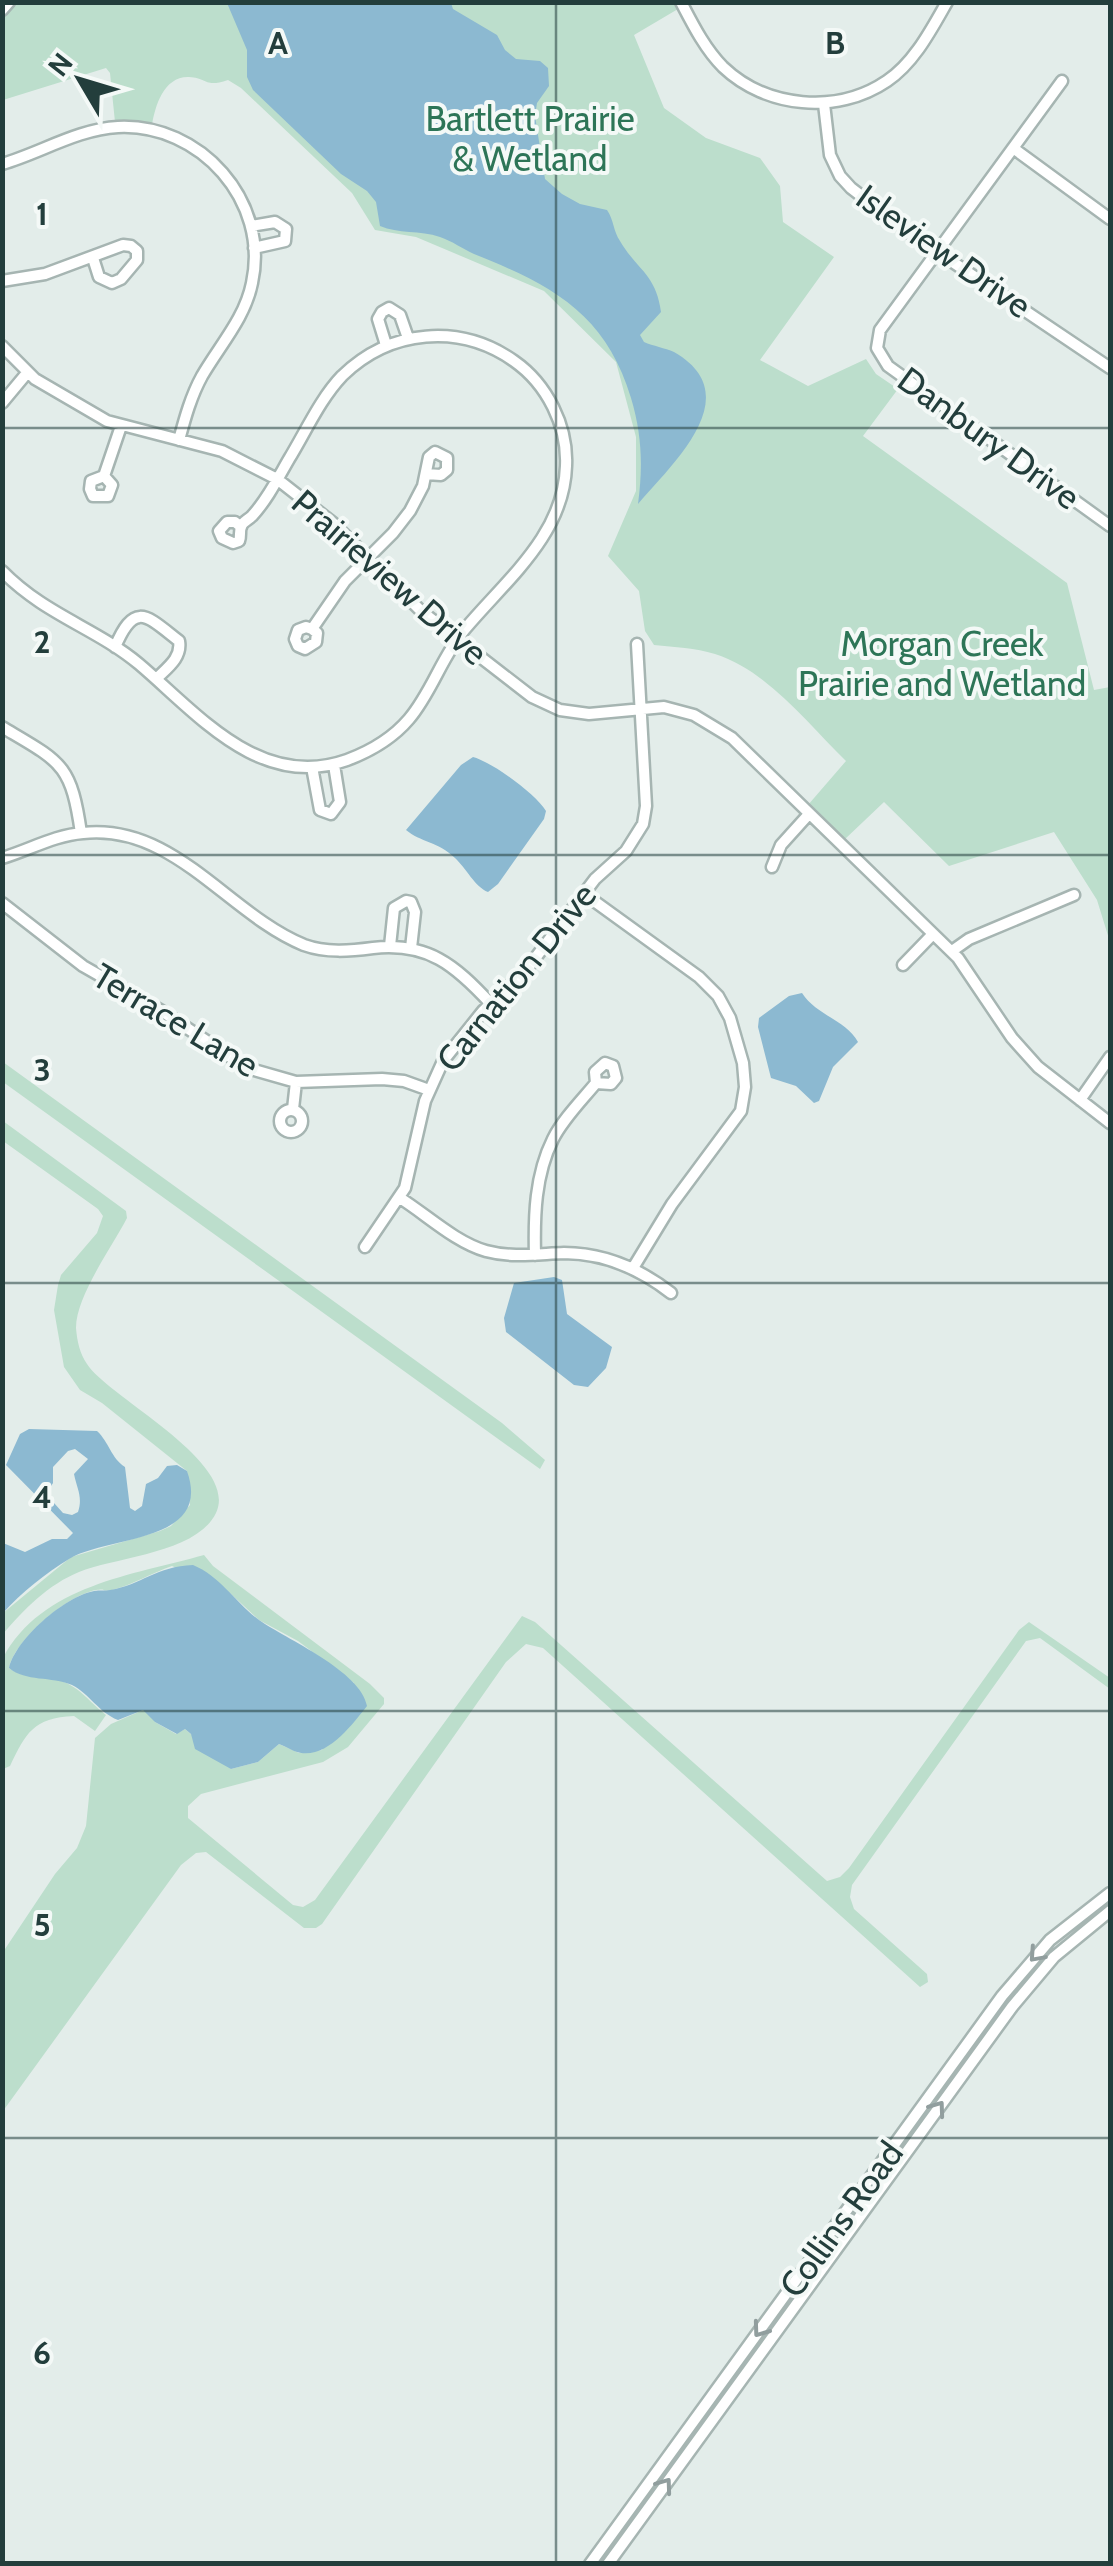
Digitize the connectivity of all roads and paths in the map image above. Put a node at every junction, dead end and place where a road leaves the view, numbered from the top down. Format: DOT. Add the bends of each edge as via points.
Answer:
graph roads {
  1 [pos="9,2"];
  2 [pos="681,2"];
  3 [pos="947,2"];
  4 [pos="2,10"];
  5 [pos="1062,80"];
  6 [pos="824,104"];
  7 [pos="1013,148"];
  8 [pos="2,164"];
  9 [pos="1110,219"];
  10 [pos="251,226"];
  11 [pos="254,248"];
  12 [pos="936,252"];
  13 [pos="93,258"];
  14 [pos="2,281"];
  15 [pos="408,338"];
  16 [pos="386,345"];
  17 [pos="2,346"];
  18 [pos="1110,368"];
  19 [pos="27,372"];
  20 [pos="2,403"];
  21 [pos="121,426"];
  22 [pos="179,440"];
  23 [pos="426,474"];
  24 [pos="104,476"];
  25 [pos="277,479"];
  26 [pos="1110,526"];
  27 [pos="241,527"];
  28 [pos="366,559"];
  29 [pos="2,570"];
  30 [pos="312,629"];
  31 [pos="456,639"];
  32 [pos="637,644"];
  33 [pos="115,647"];
  34 [pos="156,679"];
  35 [pos="640,708"];
  36 [pos="2,728"];
  37 [pos="334,764"];
  38 [pos="312,768"];
  39 [pos="809,814"];
  40 [pos="81,832"];
  41 [pos="2,858"];
  42 [pos="772,867"];
  43 [pos="583,893"];
  44 [pos="1074,896"];
  45 [pos="2,903"];
  46 [pos="934,934"];
  47 [pos="390,946"];
  48 [pos="411,948"];
  49 [pos="952,952"];
  50 [pos="904,965"];
  51 [pos="491,1004"];
  52 [pos="1110,1058"];
  53 [pos="296,1082"];
  54 [pos="596,1082"];
  55 [pos="429,1090"];
  56 [pos="1080,1100"];
  57 [pos="293,1109"];
  58 [pos="1110,1123"];
  59 [pos="400,1198"];
  60 [pos="365,1247"];
  61 [pos="535,1255"];
  62 [pos="633,1268"];
  63 [pos="671,1293"];
  64 [pos="1110,1893"];
  65 [pos="1110,1910"];
  66 [pos="590,2564"];
  67 [pos="608,2564"];
  1 -- 4 [label="street"];
  2 -- 6 [label="street" via="703,42 742,82 769,95"];
  3 -- 6 [label="street" via="913,57 888,81"];
  5 -- 7 [label="street, Danbury Drive"];
  6 -- 12 [label="street, Isleview Drive" via="830,156 840,176"];
  7 -- 9 [label="street"];
  7 -- 12 [label="street, Danbury Drive"];
  8 -- 10 [label="street" via="88,133 156,131 216,165"];
  10 -- 11 [label="street"];
  10 -- 11 [label="street" via="276,222 287,235 278,244"];
  11 -- 22 [label="street" via="244,310 200,378"];
  12 -- 18 [label="street, Isleview Drive"];
  12 -- 26 [label="street, Danbury Drive" via="880,330 878,354"];
  13 -- 13 [label="street" via="100,276 112,283 137,260 132,246"];
  13 -- 14 [label="street"];
  15 -- 16 [label="street"];
  15 -- 16 [label="street" via="400,314 389,308 378,320"];
  15 -- 31 [label="street" via="460,337 492,347 537,382 563,434 562,497 551,527"];
  16 -- 25 [label="street" via="341,377"];
  17 -- 19 [label="street, Prairieview Drive"];
  19 -- 20 [label="street"];
  19 -- 21 [label="street, Prairieview Drive" via="62,398"];
  21 -- 22 [label="street, Prairieview Drive"];
  21 -- 24 [label="street"];
  22 -- 25 [label="street, Prairieview Drive"];
  23 -- 28 [label="street" via="410,511"];
  25 -- 27 [label="street"];
  25 -- 28 [label="street, Prairieview Drive"];
  28 -- 30 [label="street"];
  28 -- 31 [label="street, Prairieview Drive"];
  29 -- 33 [label="street" via="40,603"];
  31 -- 35 [label="street, Prairieview Drive" via="532,697 560,710"];
  31 -- 37 [label="street" via="396,732"];
  32 -- 35 [label="street, Carnation Drive"];
  33 -- 34 [label="street"];
  33 -- 34 [label="street" via="127,621 146,615 179,641 176,658"];
  34 -- 38 [label="street" via="241,749"];
  35 -- 39 [label="street, Prairieview Drive" via="669,708 711,723"];
  35 -- 43 [label="street, Carnation Drive" via="643,824"];
  36 -- 40 [label="street" via="62,768 75,790"];
  37 -- 38 [label="street"];
  37 -- 38 [label="street" via="340,802 332,814 320,810"];
  39 -- 42 [label="street" via="780,845"];
  39 -- 46 [label="street, Prairieview Drive"];
  40 -- 41 [label="street"];
  40 -- 47 [label="street" via="120,835 173,855 308,946"];
  43 -- 51 [label="street, Carnation Drive" via="527,969"];
  43 -- 62 [label="street" via="718,996 742,1063 742,1111"];
  44 -- 49 [label="street"];
  45 -- 53 [label="street, Terrace Lane" via="83,966 237,1063"];
  46 -- 49 [label="street, Prairieview Drive"];
  46 -- 50 [label="street"];
  47 -- 48 [label="street"];
  47 -- 48 [label="street" via="394,908 406,901 415,912"];
  48 -- 51 [label="street" via="460,971"];
  49 -- 56 [label="street, Prairieview Drive" via="1025,1054"];
  51 -- 55 [label="street, Carnation Drive" via="447,1054"];
  52 -- 56 [label="street"];
  53 -- 55 [label="street, Terrace Lane" via="382,1078"];
  53 -- 57 [label="street"];
  54 -- 61 [label="street" via="554,1136 544,1162"];
  55 -- 59 [label="street, Carnation Drive"];
  56 -- 58 [label="street, Prairieview Drive"];
  59 -- 60 [label="street, Carnation Drive"];
  59 -- 61 [label="street" via="476,1248"];
  61 -- 62 [label="street" via="568,1253"];
  62 -- 63 [label="street"];
  64 -- 66 [label="street, Collins Road, one-way" via="1050,1940 1002,1996"];
  67 -- 65 [label="street, Collins Road, one-way" via="1012,2007 1054,1958"];
}
